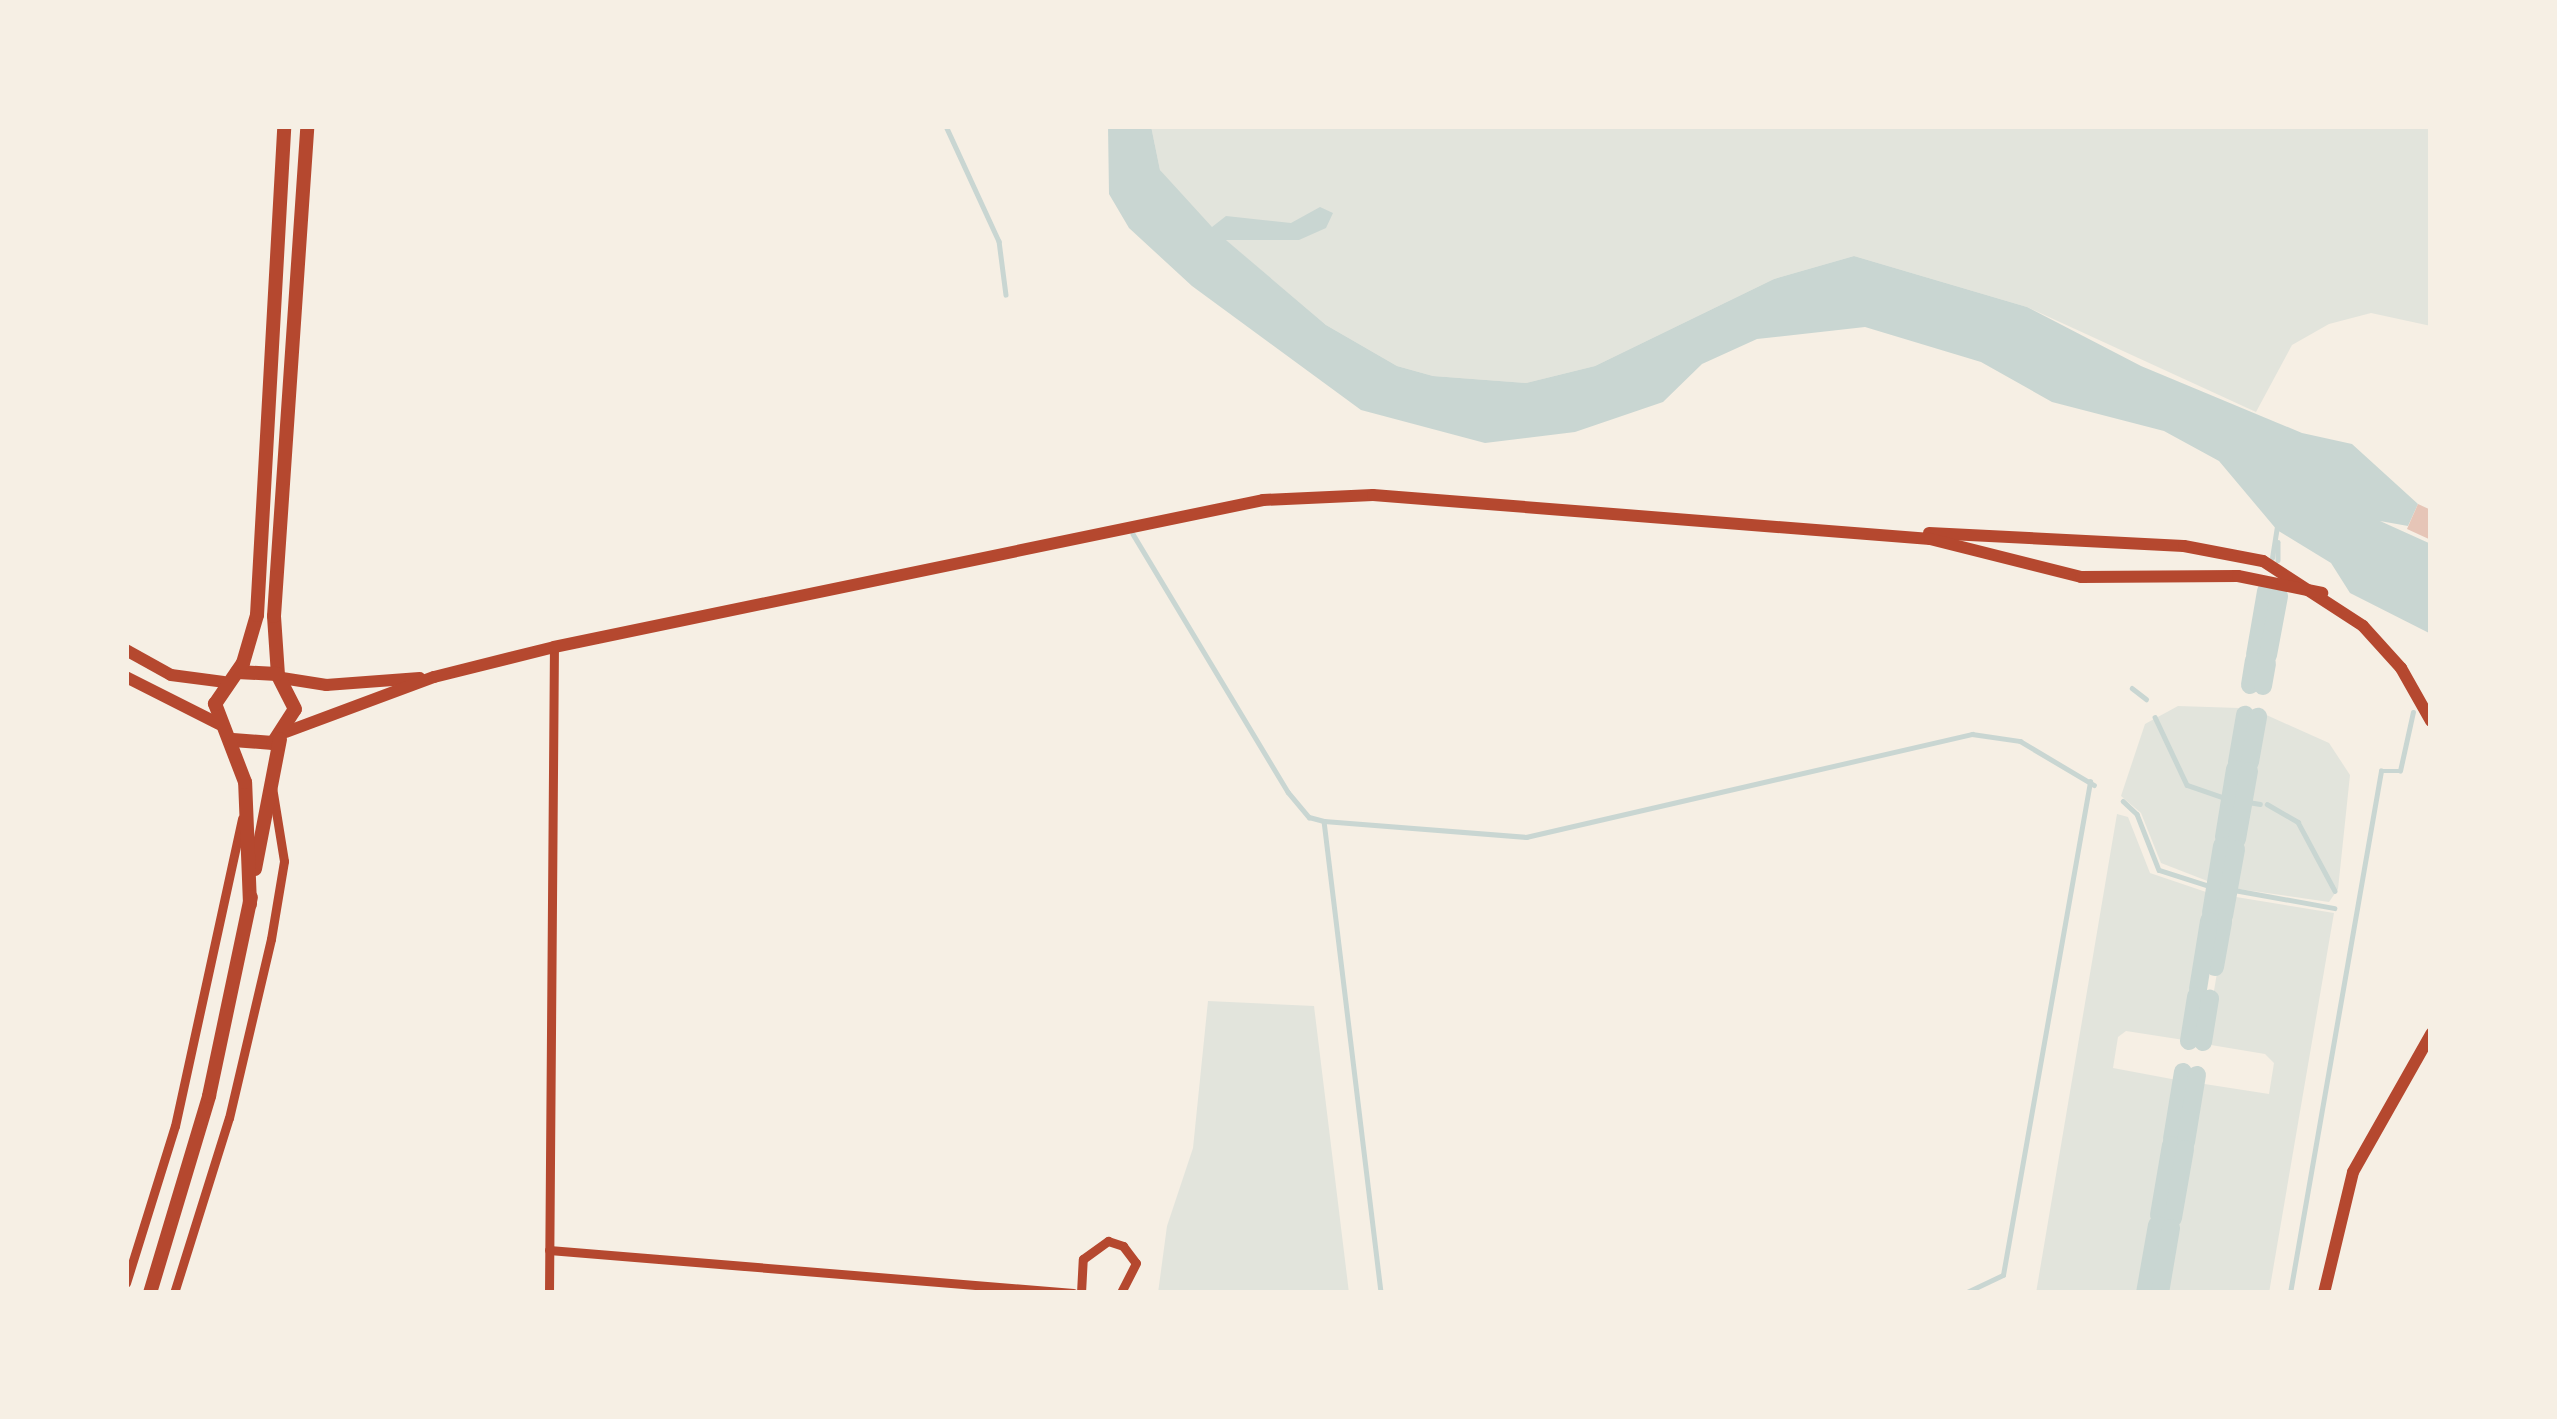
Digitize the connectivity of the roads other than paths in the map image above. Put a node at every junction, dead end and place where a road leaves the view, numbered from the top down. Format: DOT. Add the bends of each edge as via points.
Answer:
graph roads {
  1 [pos="284,126"];
  2 [pos="307,126"];
  3 [pos="1886,536"];
  4 [pos="2323,593"];
  5 [pos="554,647"];
  6 [pos="126,650"];
  7 [pos="280,676"];
  8 [pos="126,677"];
  9 [pos="230,677"];
  10 [pos="434,677"];
  11 [pos="2431,722"];
  12 [pos="219,724"];
  13 [pos="283,735"];
  14 [pos="233,740"];
  15 [pos="269,781"];
  16 [pos="247,801"];
  17 [pos="250,904"];
  18 [pos="2431,1034"];
  19 [pos="549,1250"];
  20 [pos="126,1283"];
  21 [pos="151,1293"];
  22 [pos="174,1293"];
  23 [pos="549,1293"];
  24 [pos="1077,1293"];
  25 [pos="1121,1293"];
  26 [pos="2324,1293"];
  1 -- 9 [label="main road" via="257,615"];
  2 -- 7 [label="main road" via="274,616"];
  3 -- 4 [label="street" via="1963,544 2081,578 2253,577"];
  3 -- 4 [label="street" via="1966,532 2201,548 2263,562"];
  3 -- 5 [label="street" via="1373,495 1263,500"];
  4 -- 11 [label="street" via="2391,655"];
  5 -- 10 [label="street"];
  5 -- 19 [label="street"];
  6 -- 9 [label="street" via="172,675"];
  7 -- 9 [label="main road" via="259,667"];
  7 -- 10 [label="street" via="326,685"];
  7 -- 13 [label="main road" via="295,702"];
  8 -- 12 [label="street"];
  9 -- 12 [label="main road" via="215,704"];
  10 -- 13 [label="street"];
  12 -- 14 [label="main road"];
  13 -- 14 [label="main road" via="256,747"];
  13 -- 15 [label="main road"];
  14 -- 16 [label="main road"];
  15 -- 17 [label="main road"];
  15 -- 22 [label="street" via="284,860 271,939 230,1118"];
  16 -- 17 [label="main road"];
  16 -- 20 [label="street" via="175,1126"];
  17 -- 21 [label="main road" via="204,1114"];
  18 -- 26 [label="street" via="2353,1172"];
  19 -- 23 [label="street"];
  19 -- 24 [label="street"];
  24 -- 25 [label="street" via="1083,1259 1108,1241 1136,1263"];
}
